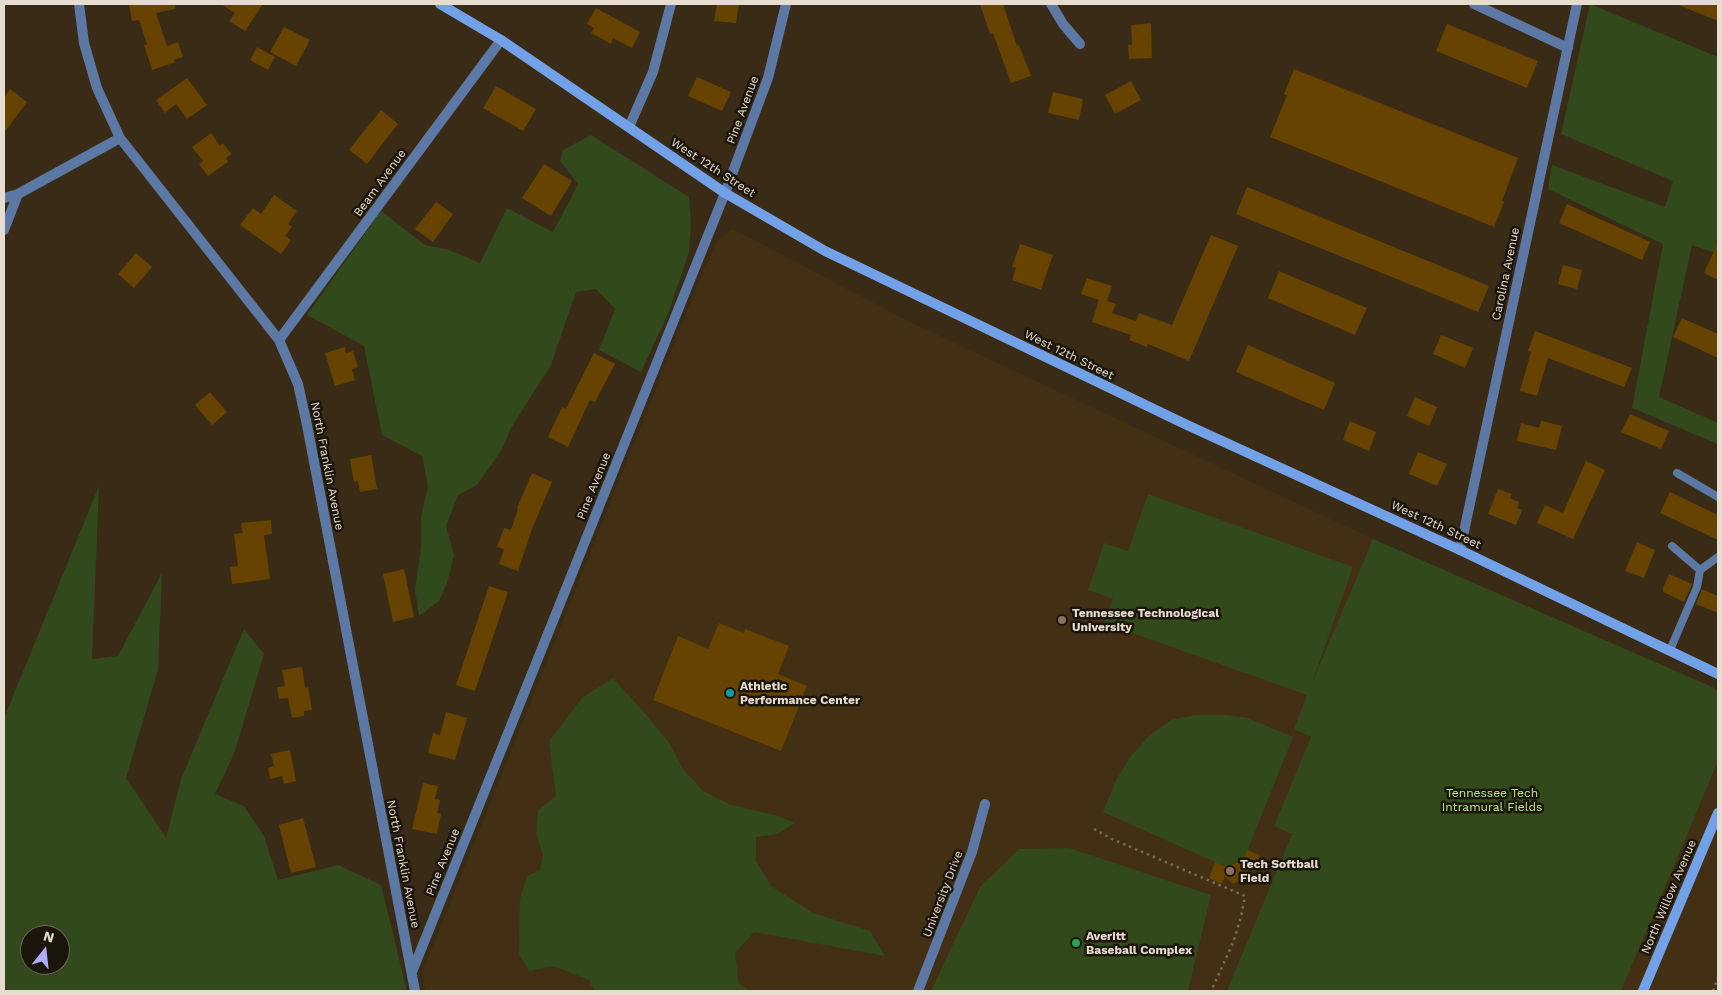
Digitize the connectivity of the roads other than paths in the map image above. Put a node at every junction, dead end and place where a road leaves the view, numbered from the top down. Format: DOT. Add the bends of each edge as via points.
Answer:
graph roads {
  1 [pos="79,4"];
  2 [pos="440,4"];
  3 [pos="671,4"];
  4 [pos="786,4"];
  5 [pos="1051,4"];
  6 [pos="1474,4"];
  7 [pos="1577,4"];
  8 [pos="501,40"];
  9 [pos="1080,44"];
  10 [pos="1568,48"];
  11 [pos="629,127"];
  12 [pos="120,138"];
  13 [pos="725,193"];
  14 [pos="18,194"];
  15 [pos="4,198"];
  16 [pos="4,230"];
  17 [pos="279,340"];
  18 [pos="1677,473"];
  19 [pos="1718,497"];
  20 [pos="1672,546"];
  21 [pos="1460,550"];
  22 [pos="1718,557"];
  23 [pos="1700,570"];
  24 [pos="1670,650"];
  25 [pos="1718,674"];
  26 [pos="985,804"];
  27 [pos="1718,813"];
  28 [pos="411,973"];
  29 [pos="415,991"];
  30 [pos="918,991"];
  31 [pos="1643,991"];
  1 -- 12 [label="street, North Franklin Avenue" via="84,43 97,88"];
  2 -- 8 [label="main road, West 12th Street"];
  3 -- 11 [label="street" via="653,72"];
  4 -- 13 [label="street, Pine Avenue" via="768,78"];
  5 -- 9 [label="street"];
  6 -- 10 [label="street"];
  7 -- 10 [label="street, Carolina Avenue"];
  8 -- 11 [label="main road, West 12th Street"];
  8 -- 17 [label="street, Beam Avenue"];
  10 -- 21 [label="street, Carolina Avenue"];
  11 -- 13 [label="main road, West 12th Street"];
  12 -- 14 [label="street"];
  12 -- 17 [label="street, North Franklin Avenue"];
  13 -- 21 [label="main road, West 12th Street" via="825,251 1186,425"];
  13 -- 28 [label="street, Pine Avenue"];
  14 -- 15 [label="street"];
  14 -- 16 [label="street"];
  17 -- 28 [label="street, North Franklin Avenue" via="298,384 307,425"];
  18 -- 19 [label="lane"];
  20 -- 23 [label="lane"];
  21 -- 24 [label="main road, West 12th Street"];
  22 -- 23 [label="lane"];
  23 -- 24 [label="lane" via="1697,587"];
  24 -- 25 [label="main road, West 12th Street"];
  26 -- 30 [label="street, University Drive" via="972,852"];
  27 -- 31 [label="main road, North Willow Avenue"];
  28 -- 29 [label="street, North Franklin Avenue"];
}
